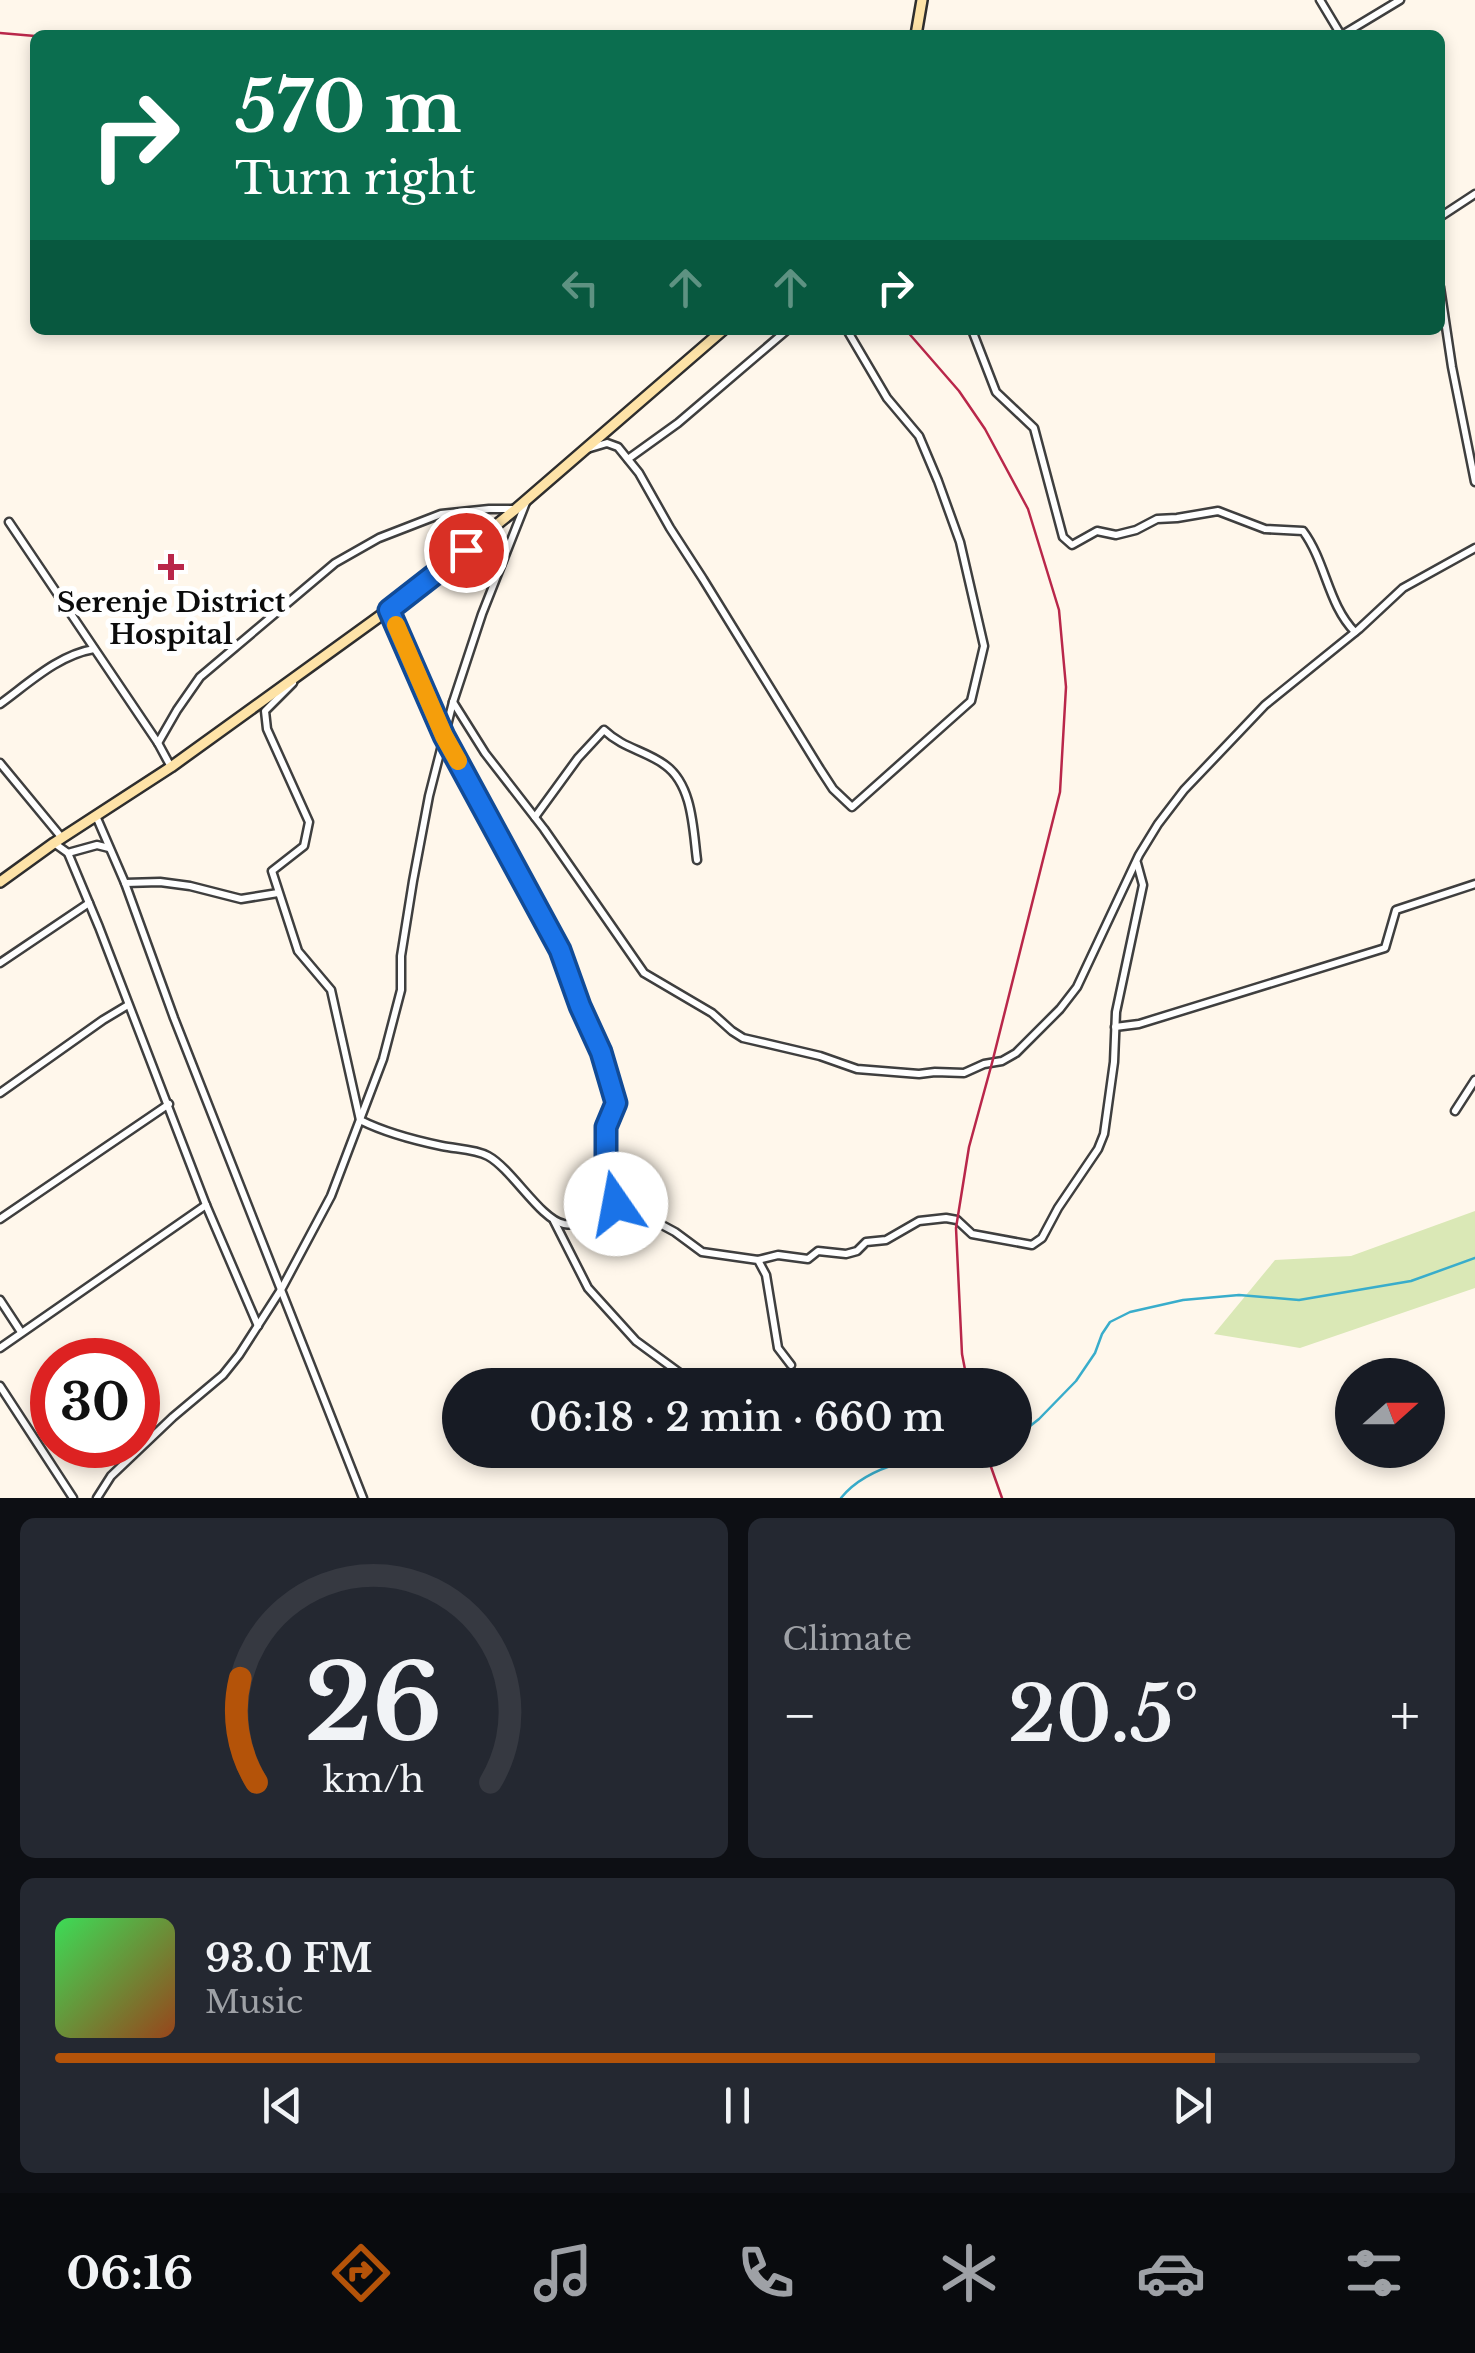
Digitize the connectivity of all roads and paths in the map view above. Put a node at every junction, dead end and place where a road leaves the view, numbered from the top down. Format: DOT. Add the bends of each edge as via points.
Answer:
graph roads {
  1 [pos="922,0"];
  2 [pos="1320,0"];
  3 [pos="1400,0"];
  4 [pos="917,30"];
  5 [pos="1338,30"];
  6 [pos="1349,30"];
  7 [pos="1475,194"];
  8 [pos="1445,213"];
  9 [pos="1445,320"];
  10 [pos="717,335"];
  11 [pos="781,335"];
  12 [pos="850,335"];
  13 [pos="974,335"];
  14 [pos="581,451"];
  15 [pos="628,460"];
  16 [pos="1475,482"];
  17 [pos="528,499"];
  18 [pos="516,510"];
  19 [pos="8,522"];
  20 [pos="1475,548"];
  21 [pos="389,610"];
  22 [pos="1356,632"];
  23 [pos="94,648"];
  24 [pos="305,670"];
  25 [pos="453,702"];
  26 [pos="0,704"];
  27 [pos="444,736"];
  28 [pos="158,743"];
  29 [pos="0,763"];
  30 [pos="171,767"];
  31 [pos="96,816"];
  32 [pos="536,817"];
  33 [pos="58,841"];
  34 [pos="108,848"];
  35 [pos="68,854"];
  36 [pos="697,860"];
  37 [pos="1136,862"];
  38 [pos="0,882"];
  39 [pos="125,883"];
  40 [pos="1475,884"];
  41 [pos="278,892"];
  42 [pos="89,904"];
  43 [pos="0,963"];
  44 [pos="128,1005"];
  45 [pos="1115,1027"];
  46 [pos="1475,1080"];
  47 [pos="0,1093"];
  48 [pos="169,1104"];
  49 [pos="1455,1111"];
  50 [pos="360,1120"];
  51 [pos="206,1204"];
  52 [pos="616,1204"];
  53 [pos="0,1219"];
  54 [pos="553,1220"];
  55 [pos="758,1260"];
  56 [pos="282,1288"];
  57 [pos="0,1300"];
  58 [pos="258,1326"];
  59 [pos="22,1332"];
  60 [pos="0,1348"];
  61 [pos="791,1365"];
  62 [pos="673,1368"];
  63 [pos="0,1386"];
  64 [pos="73,1498"];
  65 [pos="97,1498"];
  66 [pos="363,1498"];
  1 -- 4 [label="main road"];
  2 -- 5 [label="street"];
  3 -- 6 [label="street"];
  7 -- 8 [label="street"];
  9 -- 16 [label="street"];
  10 -- 14 [label="main road"];
  11 -- 15 [label="street"];
  12 -- 15 [label="street" via="919,436 960,542 984,646 971,701 852,807 820,769"];
  13 -- 22 [label="street" via="996,392 1034,428 1062,537 1072,545 1097,530 1116,535 1157,518 1218,511 1265,529 1303,531 1343,619"];
  14 -- 15 [label="street" via="606,444"];
  14 -- 17 [label="main road"];
  17 -- 18 [label="main road"];
  17 -- 25 [label="street"];
  18 -- 21 [label="main road"];
  18 -- 28 [label="street" via="442,514 335,562 200,676"];
  19 -- 23 [label="street"];
  20 -- 22 [label="street" via="1403,588"];
  21 -- 24 [label="main road"];
  21 -- 27 [label="street"];
  22 -- 37 [label="street" via="1265,704 1172,805"];
  23 -- 26 [label="street" via="56,663"];
  23 -- 28 [label="street"];
  24 -- 30 [label="main road"];
  24 -- 41 [label="street" via="265,711 266,729 309,822 304,846 272,870"];
  25 -- 27 [label="street"];
  25 -- 32 [label="street"];
  27 -- 50 [label="street" via="410,898 401,990"];
  27 -- 52 [label="street" via="560,950 601,1052 616,1103 606,1127"];
  28 -- 30 [label="street"];
  29 -- 33 [label="street"];
  30 -- 31 [label="main road"];
  31 -- 33 [label="main road"];
  31 -- 34 [label="street"];
  32 -- 36 [label="street" via="604,730 677,777"];
  32 -- 37 [label="street" via="644,973 743,1038 856,1069 919,1074 964,1074 1002,1061 1030,1040 1077,986"];
  33 -- 35 [label="street"];
  33 -- 38 [label="main road"];
  34 -- 35 [label="street"];
  34 -- 39 [label="street"];
  35 -- 42 [label="street"];
  37 -- 45 [label="street" via="1143,885"];
  39 -- 41 [label="street" via="190,886 241,899"];
  39 -- 56 [label="street"];
  40 -- 45 [label="street" via="1396,910 1385,948"];
  41 -- 50 [label="street" via="298,952 331,990"];
  42 -- 43 [label="street"];
  42 -- 44 [label="street"];
  44 -- 47 [label="street"];
  44 -- 48 [label="street"];
  45 -- 55 [label="street" via="1104,1134 1032,1245 972,1234 946,1218 919,1221 846,1254"];
  46 -- 49 [label="street"];
  48 -- 51 [label="street"];
  48 -- 53 [label="street"];
  50 -- 54 [label="street" via="484,1154"];
  50 -- 56 [label="street" via="331,1196"];
  51 -- 58 [label="street"];
  51 -- 59 [label="street"];
  52 -- 54 [label="street" via="584,1224"];
  52 -- 55 [label="street" via="634,1208 702,1252"];
  54 -- 62 [label="street" via="588,1288 636,1341"];
  55 -- 61 [label="street" via="778,1348"];
  56 -- 58 [label="street"];
  56 -- 66 [label="street"];
  57 -- 59 [label="street"];
  58 -- 65 [label="street" via="223,1375 111,1476"];
  59 -- 60 [label="street"];
  63 -- 64 [label="street"];
}
